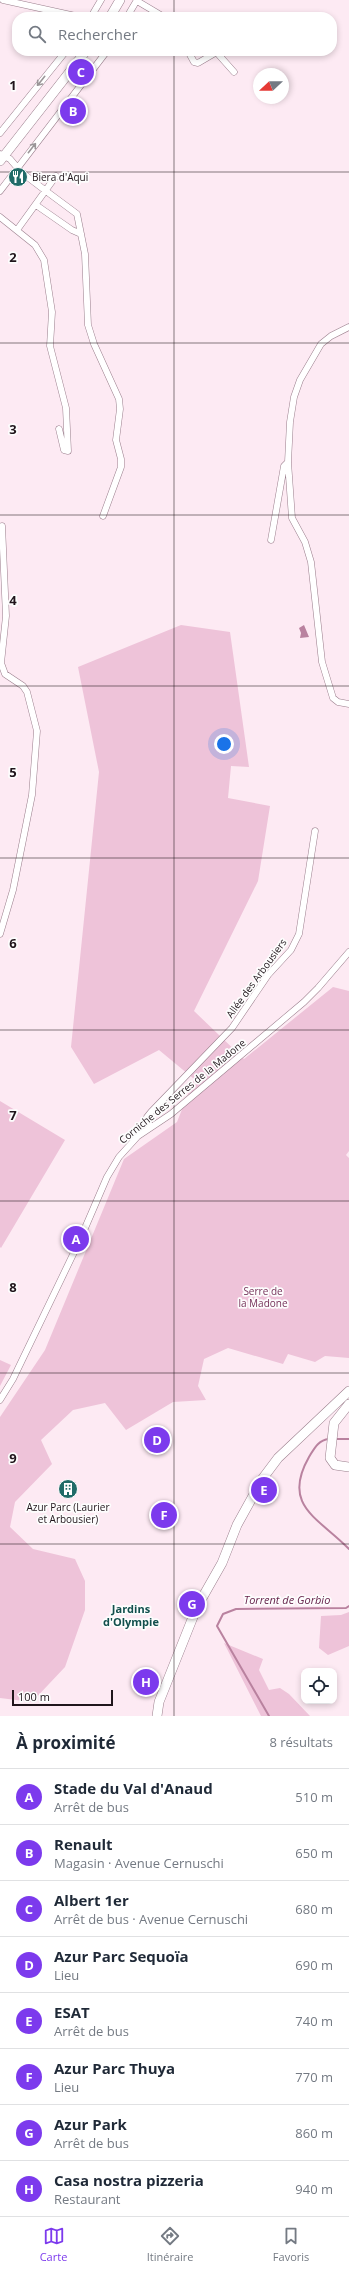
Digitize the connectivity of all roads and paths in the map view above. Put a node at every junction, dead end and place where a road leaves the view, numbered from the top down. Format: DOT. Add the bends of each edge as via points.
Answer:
graph roads {
  1 [pos="3,0"];
  2 [pos="101,0"];
  3 [pos="120,0"];
  4 [pos="137,0"];
  5 [pos="57,12"];
  6 [pos="94,12"];
  7 [pos="113,12"];
  8 [pos="130,12"];
  9 [pos="156,12"];
  10 [pos="62,56"];
  11 [pos="82,56"];
  12 [pos="103,56"];
  13 [pos="191,56"];
  14 [pos="208,56"];
  15 [pos="220,56"];
  16 [pos="234,72"];
  17 [pos="0,133"];
  18 [pos="1,157"];
  19 [pos="17,168"];
  20 [pos="56,176"];
  21 [pos="0,190"];
  22 [pos="46,191"];
  23 [pos="36,205"];
  24 [pos="0,217"];
  25 [pos="17,230"];
  26 [pos="81,234"];
  27 [pos="349,327"];
  28 [pos="59,429"];
  29 [pos="288,462"];
  30 [pos="102,516"];
  31 [pos="2,526"];
  32 [pos="271,540"];
  33 [pos="349,704"];
  34 [pos="314,831"];
  35 [pos="0,934"];
  36 [pos="349,952"];
  37 [pos="150,1128"];
  38 [pos="349,1391"];
  39 [pos="0,1400"];
  40 [pos="349,1404"];
  41 [pos="349,1467"];
  42 [pos="157,1716"];
  1 -- 5 [label="street"];
  2 -- 6 [label="street"];
  3 -- 7 [label="street"];
  4 -- 8 [label="street"];
  4 -- 9 [label="street"];
  10 -- 17 [label="street, one-way"];
  11 -- 18 [label="street"];
  19 -- 12 [label="street, one-way"];
  13 -- 14 [label="street" via="194,62 198,63"];
  15 -- 16 [label="street"];
  18 -- 19 [label="street" via="10,159"];
  19 -- 21 [label="street"];
  19 -- 22 [label="street"];
  20 -- 22 [label="street"];
  22 -- 23 [label="street"];
  22 -- 26 [label="street" via="77,214"];
  23 -- 25 [label="street"];
  23 -- 26 [label="street"];
  24 -- 25 [label="street"];
  25 -- 28 [label="street" via="40,250 44,260 52,312 50,346 66,408 68,450 64,450"];
  26 -- 30 [label="street" via="85,254 88,325 119,399 120,409 116,440 121,467"];
  27 -- 29 [label="street" via="321,344 300,380 290,422"];
  29 -- 32 [label="street" via="284,466"];
  29 -- 33 [label="street" via="292,518 305,542 311,562 322,662 333,698"];
  31 -- 35 [label="street" via="6,616 1,664 5,674 23,686 27,692 37,737 32,795 13,890"];
  34 -- 37 [label="street, Allée des Arbousiers" via="299,934 291,950 268,975 232,1028 147,1117"];
  36 -- 37 [label="street, Corniche des Serres de la Madone" via="304,1002 171,1114"];
  37 -- 39 [label="street, Corniche des Serres de la Madone" via="129,1145 107,1177 72,1257 13,1379"];
  38 -- 42 [label="street" via="278,1458 263,1478 197,1607 159,1702"];
  40 -- 41 [label="street" via="337,1417 331,1447 332,1462 343,1468"];
}
